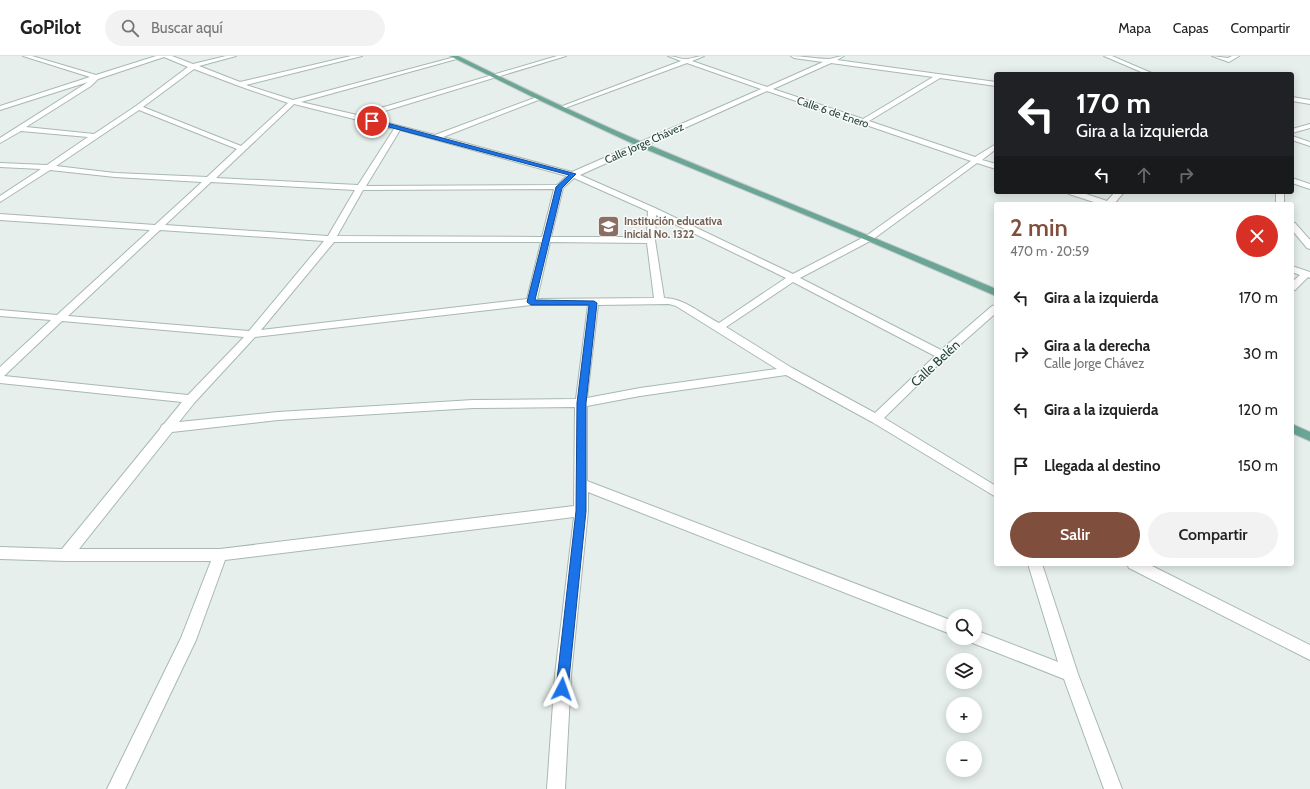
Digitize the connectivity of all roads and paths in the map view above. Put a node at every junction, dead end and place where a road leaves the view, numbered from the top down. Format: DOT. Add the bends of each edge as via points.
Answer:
graph roads {
  1 [pos="26,56"];
  2 [pos="162,56"];
  3 [pos="167,56"];
  4 [pos="233,56"];
  5 [pos="359,56"];
  6 [pos="563,56"];
  7 [pos="671,56"];
  8 [pos="701,56"];
  9 [pos="794,56"];
  10 [pos="841,56"];
  11 [pos="1107,56"];
  12 [pos="1215,56"];
  13 [pos="1236,56"];
  14 [pos="455,57"];
  15 [pos="831,60"];
  16 [pos="688,61"];
  17 [pos="193,66"];
  18 [pos="1146,72"];
  19 [pos="939,76"];
  20 [pos="495,77"];
  21 [pos="96,78"];
  22 [pos="994,84"];
  23 [pos="241,85"];
  24 [pos="766,88"];
  25 [pos="539,98"];
  26 [pos="1294,99"];
  27 [pos="7,100"];
  28 [pos="293,102"];
  29 [pos="1310,102"];
  30 [pos="15,103"];
  31 [pos="138,107"];
  32 [pos="563,107"];
  33 [pos="0,108"];
  34 [pos="358,117"];
  35 [pos="863,122"];
  36 [pos="1310,126"];
  37 [pos="399,127"];
  38 [pos="20,129"];
  39 [pos="1294,130"];
  40 [pos="97,136"];
  41 [pos="436,136"];
  42 [pos="1294,139"];
  43 [pos="0,141"];
  44 [pos="641,144"];
  45 [pos="1310,144"];
  46 [pos="994,147"];
  47 [pos="244,149"];
  48 [pos="975,160"];
  49 [pos="0,165"];
  50 [pos="994,166"];
  51 [pos="49,167"];
  52 [pos="573,174"];
  53 [pos="210,180"];
  54 [pos="1294,181"];
  55 [pos="560,187"];
  56 [pos="1310,187"];
  57 [pos="360,188"];
  58 [pos="1078,194"];
  59 [pos="1118,194"];
  60 [pos="0,200"];
  61 [pos="1102,202"];
  62 [pos="1110,202"];
  63 [pos="652,210"];
  64 [pos="0,217"];
  65 [pos="1294,227"];
  66 [pos="156,228"];
  67 [pos="869,238"];
  68 [pos="548,239"];
  69 [pos="331,240"];
  70 [pos="651,240"];
  71 [pos="1310,246"];
  72 [pos="1294,270"];
  73 [pos="1308,274"];
  74 [pos="793,278"];
  75 [pos="1294,286"];
  76 [pos="994,292"];
  77 [pos="659,301"];
  78 [pos="531,302"];
  79 [pos="594,303"];
  80 [pos="994,310"];
  81 [pos="0,313"];
  82 [pos="60,318"];
  83 [pos="719,327"];
  84 [pos="252,334"];
  85 [pos="942,355"];
  86 [pos="788,371"];
  87 [pos="0,373"];
  88 [pos="0,379"];
  89 [pos="190,399"];
  90 [pos="581,403"];
  91 [pos="876,419"];
  92 [pos="166,428"];
  93 [pos="1294,429"];
  94 [pos="1310,437"];
  95 [pos="581,484"];
  96 [pos="994,491"];
  97 [pos="581,511"];
  98 [pos="0,552"];
  99 [pos="66,555"];
  100 [pos="220,555"];
  101 [pos="1036,566"];
  102 [pos="1138,566"];
  103 [pos="946,625"];
  104 [pos="982,640"];
  105 [pos="1310,653"];
  106 [pos="1070,674"];
  107 [pos="116,789"];
  108 [pos="556,789"];
  109 [pos="1113,789"];
  1 -- 21 [label="street"];
  2 -- 21 [label="street"];
  3 -- 17 [label="street"];
  4 -- 17 [label="street"];
  5 -- 23 [label="street"];
  6 -- 20 [label="street"];
  7 -- 16 [label="street, Calle 6 de Enero"];
  8 -- 16 [label="street"];
  9 -- 15 [label="street"];
  10 -- 15 [label="street, Calle Jorge Chávez"];
  11 -- 18 [label="street"];
  12 -- 13 [label="street" via="1229,60"];
  14 -- 20 [label="main road"];
  14 -- 28 [label="street"];
  15 -- 19 [label="street"];
  15 -- 24 [label="street, Calle Jorge Chávez"];
  16 -- 24 [label="street, Calle 6 de Enero"];
  16 -- 32 [label="street"];
  17 -- 23 [label="street"];
  17 -- 31 [label="street"];
  19 -- 22 [label="street"];
  19 -- 35 [label="street"];
  20 -- 25 [label="main road"];
  20 -- 34 [label="street"];
  21 -- 30 [label="street"];
  21 -- 38 [label="street"];
  23 -- 28 [label="street"];
  24 -- 35 [label="street, Calle 6 de Enero"];
  24 -- 44 [label="street, Calle Jorge Chávez"];
  25 -- 32 [label="main road"];
  25 -- 41 [label="street"];
  26 -- 29 [label="street"];
  27 -- 30 [label="street"];
  28 -- 34 [label="street"];
  28 -- 47 [label="street"];
  30 -- 33 [label="street"];
  31 -- 40 [label="street"];
  31 -- 47 [label="street"];
  32 -- 44 [label="main road"];
  34 -- 37 [label="street"];
  35 -- 48 [label="street, Calle 6 de Enero"];
  36 -- 39 [label="street"];
  37 -- 41 [label="street"];
  37 -- 57 [label="street"];
  38 -- 40 [label="street"];
  38 -- 43 [label="street"];
  40 -- 51 [label="street"];
  41 -- 52 [label="street"];
  42 -- 45 [label="street"];
  44 -- 52 [label="street, Calle Jorge Chávez"];
  44 -- 67 [label="main road"];
  46 -- 48 [label="street"];
  47 -- 53 [label="street"];
  48 -- 50 [label="street, Calle 6 de Enero"];
  48 -- 67 [label="street"];
  49 -- 51 [label="street"];
  51 -- 53 [label="street" via="115,175"];
  51 -- 60 [label="street"];
  52 -- 55 [label="street, Calle Jorge Chávez"];
  52 -- 63 [label="street"];
  53 -- 57 [label="street"];
  53 -- 66 [label="street"];
  54 -- 56 [label="street"];
  55 -- 57 [label="street"];
  55 -- 68 [label="street"];
  57 -- 69 [label="street"];
  58 -- 61 [label="street"];
  59 -- 62 [label="street"];
  63 -- 70 [label="street"];
  63 -- 74 [label="street"];
  64 -- 66 [label="street"];
  65 -- 71 [label="street"];
  66 -- 69 [label="street"];
  66 -- 82 [label="street"];
  67 -- 74 [label="street"];
  67 -- 76 [label="main road"];
  68 -- 69 [label="street"];
  68 -- 70 [label="street"];
  68 -- 78 [label="street"];
  69 -- 84 [label="street"];
  70 -- 77 [label="street"];
  72 -- 73 [label="street"];
  73 -- 75 [label="street"];
  74 -- 83 [label="street"];
  74 -- 85 [label="street"];
  77 -- 79 [label="street"];
  77 -- 83 [label="street" via="680,304"];
  78 -- 79 [label="street"];
  78 -- 84 [label="street"];
  79 -- 90 [label="street"];
  80 -- 85 [label="street, Calle Belén"];
  81 -- 82 [label="street"];
  82 -- 84 [label="street"];
  82 -- 87 [label="street"];
  83 -- 86 [label="street"];
  84 -- 89 [label="street"];
  85 -- 91 [label="street, Calle Belén"];
  86 -- 90 [label="street"];
  86 -- 91 [label="street"];
  88 -- 89 [label="street"];
  89 -- 92 [label="street"];
  90 -- 92 [label="street" via="473,404 278,416"];
  90 -- 95 [label="street"];
  91 -- 96 [label="street"];
  92 -- 99 [label="street"];
  93 -- 94 [label="main road"];
  95 -- 97 [label="street"];
  95 -- 103 [label="street"];
  97 -- 100 [label="street"];
  97 -- 108 [label="street" via="563,674"];
  98 -- 99 [label="street"];
  99 -- 100 [label="street"];
  100 -- 107 [label="street" via="188,640"];
  101 -- 106 [label="street"];
  102 -- 105 [label="street"];
  104 -- 106 [label="street"];
  106 -- 109 [label="street"];
}
